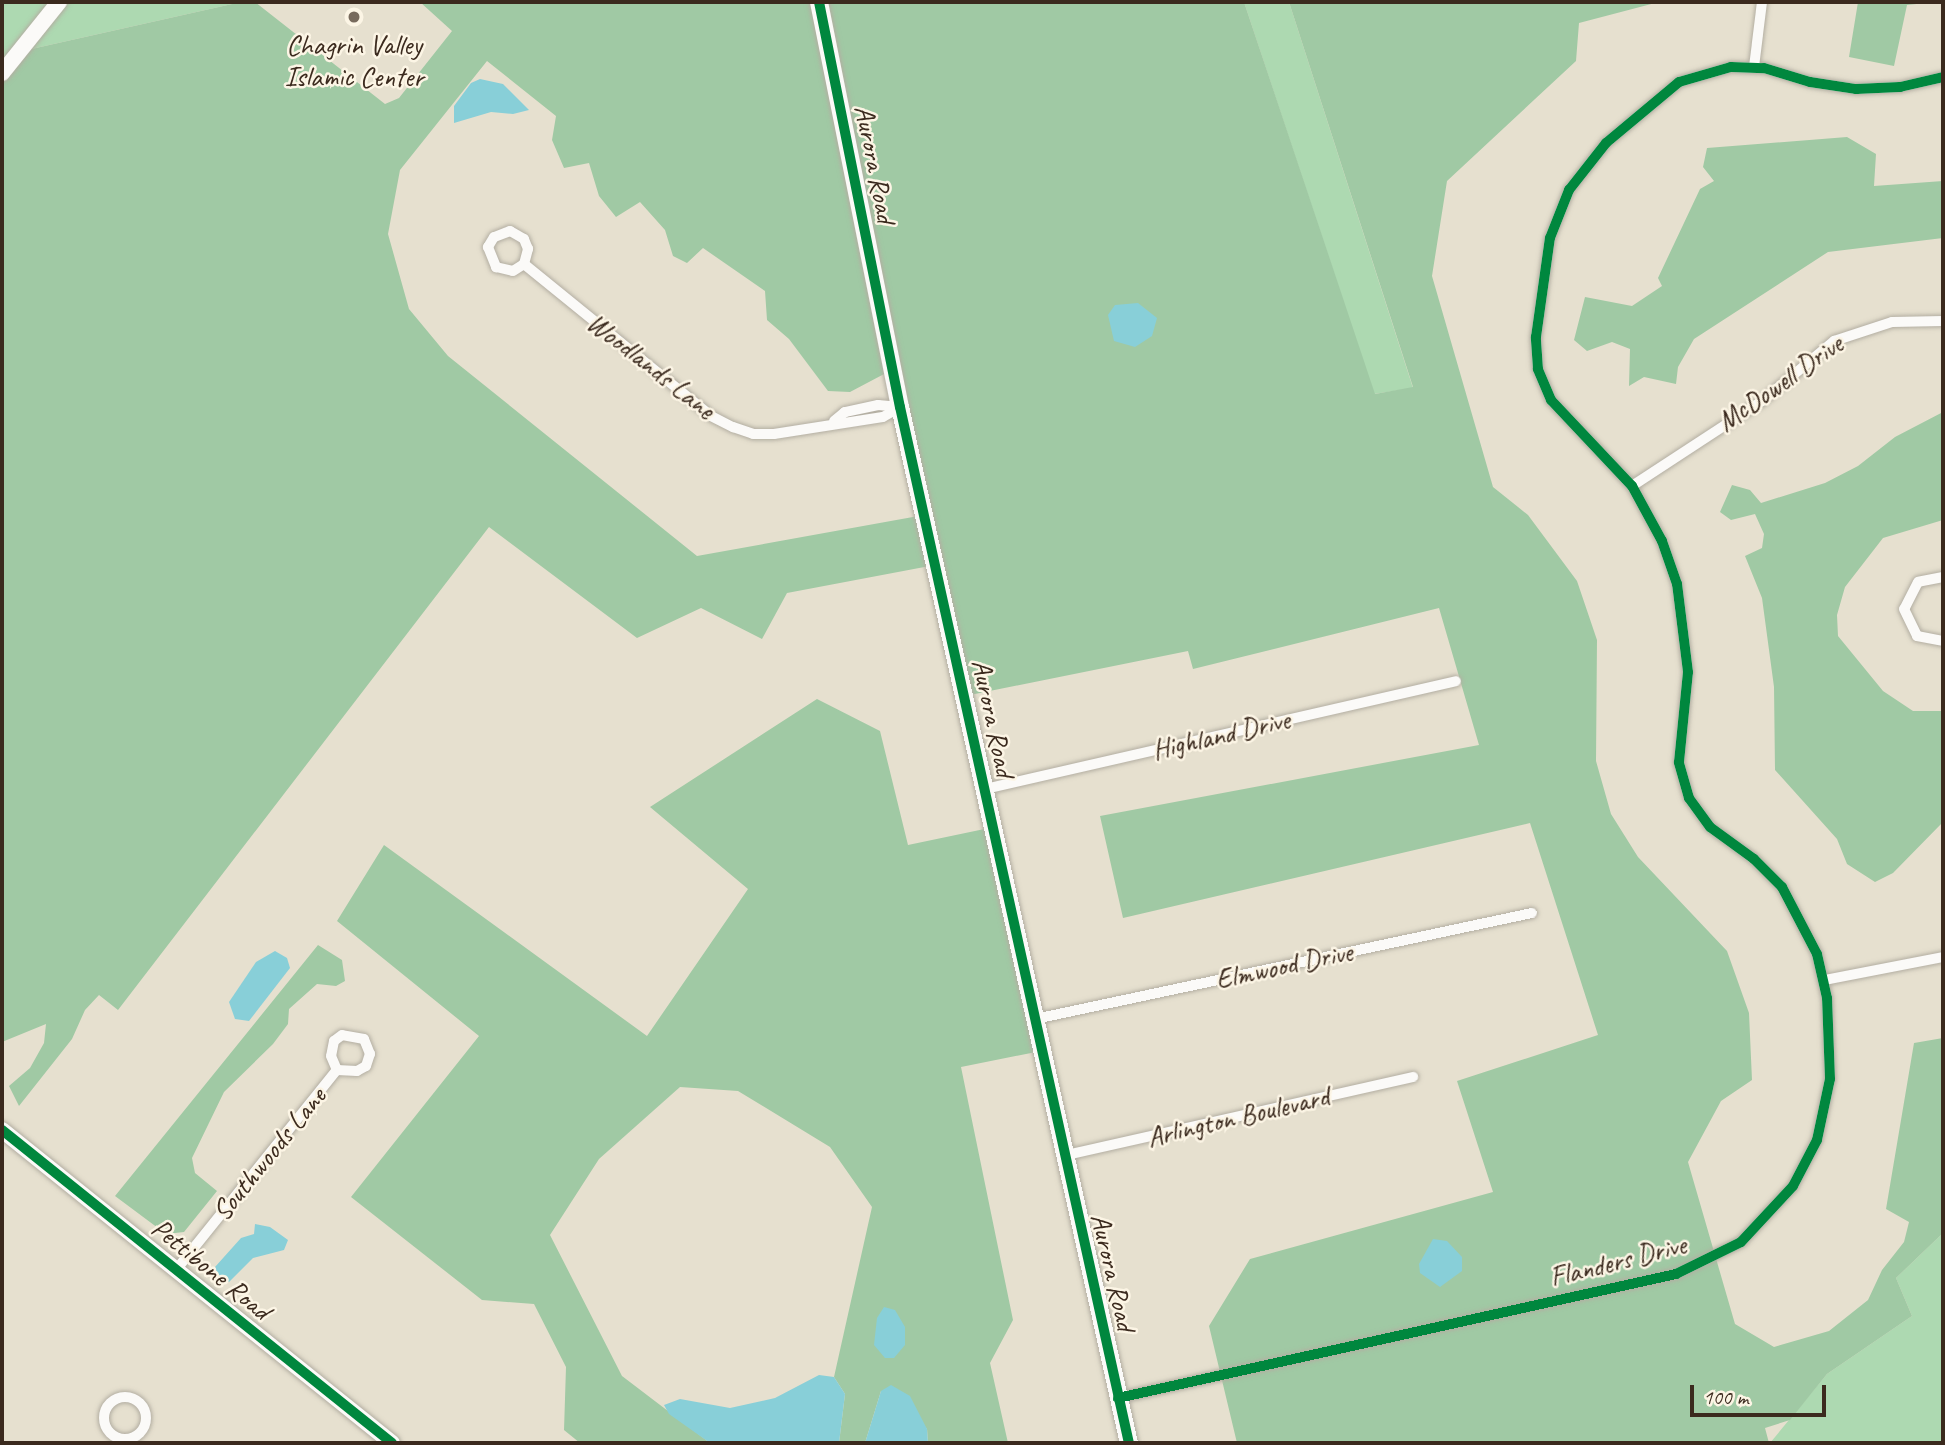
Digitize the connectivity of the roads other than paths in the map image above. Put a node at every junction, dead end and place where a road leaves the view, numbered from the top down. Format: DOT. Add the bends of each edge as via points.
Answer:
graph roads {
  1 [pos="59,2"];
  2 [pos="819,2"];
  3 [pos="1762,2"];
  4 [pos="1754,66"];
  5 [pos="2,73"];
  6 [pos="1943,77"];
  7 [pos="524,264"];
  8 [pos="1943,321"];
  9 [pos="900,407"];
  10 [pos="1632,486"];
  11 [pos="1943,577"];
  12 [pos="1943,642"];
  13 [pos="1456,681"];
  14 [pos="985,789"];
  15 [pos="1532,913"];
  16 [pos="1943,957"];
  17 [pos="1825,980"];
  18 [pos="1035,1019"];
  19 [pos="337,1070"];
  20 [pos="1413,1077"];
  21 [pos="2,1130"];
  22 [pos="1062,1156"];
  23 [pos="176,1270"];
  24 [pos="1118,1398"];
  25 [pos="111,1434"];
  26 [pos="104,1443"];
  27 [pos="392,1443"];
  28 [pos="1129,1443"];
  1 -- 5 [label="street"];
  2 -- 9 [label="main road, Aurora Road"];
  3 -- 4 [label="street"];
  4 -- 6 [label="street, Flanders Drive" via="1856,89 1900,87"];
  4 -- 10 [label="street, Flanders Drive" via="1695,74 1659,95 1585,166 1552,229 1536,337 1538,369 1558,409"];
  7 -- 9 [label="street, Woodlands Lane" via="711,416 753,434 835,421 847,425 883,417"];
  8 -- 10 [label="street, McDowell Drive" via="1892,321 1834,341 1762,401"];
  9 -- 14 [label="main road, Aurora Road"];
  10 -- 17 [label="street, Flanders Drive" via="1662,541 1682,604 1688,650 1679,749 1685,786 1702,818 1754,859 1787,895 1813,941"];
  11 -- 12 [label="street" via="1918,582 1904,609 1917,636"];
  13 -- 14 [label="street, Highland Drive"];
  14 -- 18 [label="main road, Aurora Road"];
  15 -- 18 [label="street, Elmwood Drive"];
  16 -- 17 [label="street"];
  17 -- 24 [label="street, Flanders Drive" via="1830,1079 1817,1140 1776,1209 1725,1252 1676,1274"];
  18 -- 22 [label="main road, Aurora Road"];
  19 -- 23 [label="street, Southwoods Lane"];
  20 -- 22 [label="street, Arlington Boulevard"];
  21 -- 23 [label="street, Pettibone Road"];
  22 -- 24 [label="main road, Aurora Road"];
  23 -- 27 [label="street, Pettibone Road"];
  24 -- 28 [label="main road, Aurora Road"];
  25 -- 26 [label="street"];
}
